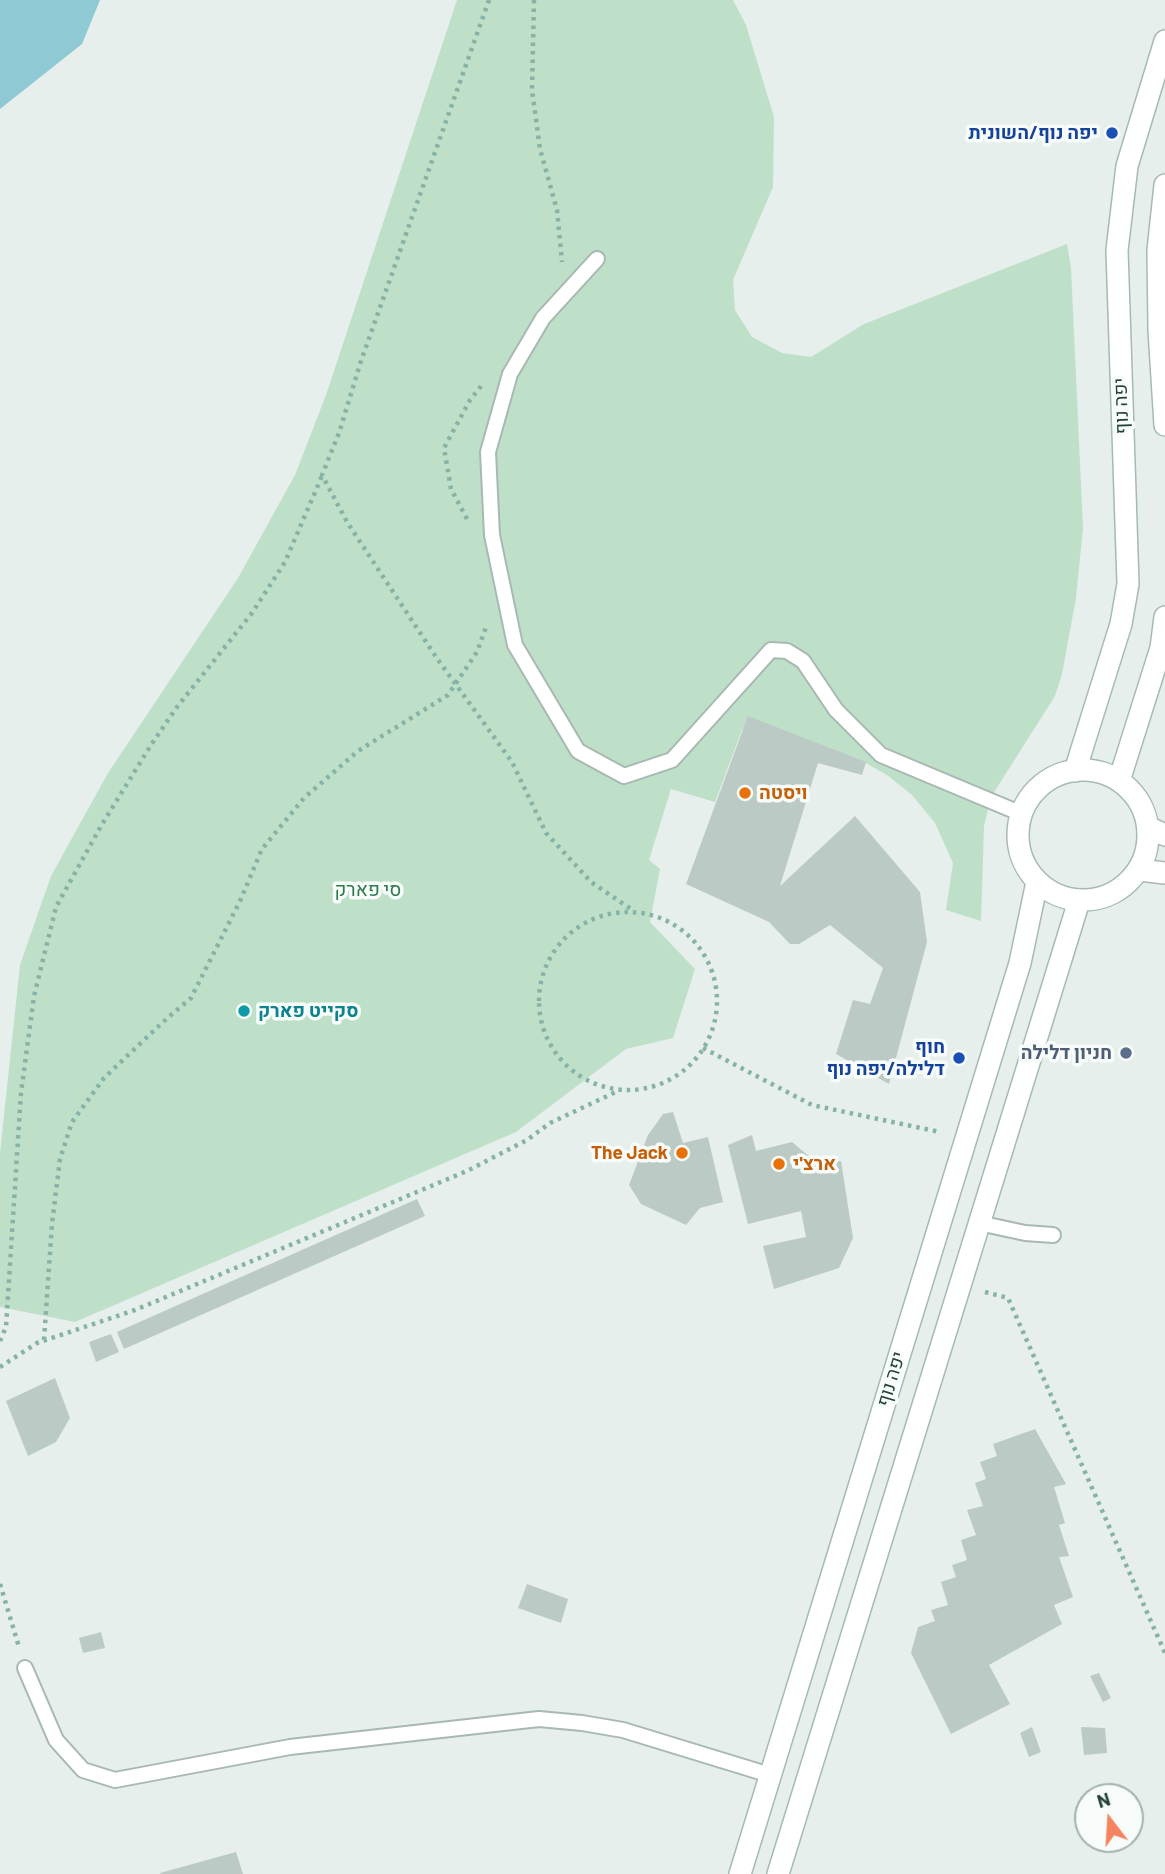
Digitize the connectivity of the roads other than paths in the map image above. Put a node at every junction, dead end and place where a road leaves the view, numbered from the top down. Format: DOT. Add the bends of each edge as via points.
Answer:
graph roads {
  1 [pos="1165,41"];
  2 [pos="1165,185"];
  3 [pos="597,259"];
  4 [pos="1165,425"];
  5 [pos="1165,617"];
  6 [pos="1075,771"];
  7 [pos="1119,781"];
  8 [pos="1022,814"];
  9 [pos="1156,831"];
  10 [pos="1140,870"];
  11 [pos="1165,873"];
  12 [pos="1037,882"];
  13 [pos="1079,901"];
  14 [pos="979,1223"];
  15 [pos="1053,1235"];
  16 [pos="25,1668"];
  17 [pos="770,1775"];
  18 [pos="740,1874"];
  19 [pos="778,1874"];
  1 -- 6 [label="main road, יפה נוף" via="1126,166 1117,250 1128,584 1121,624"];
  2 -- 4 [label="main road" via="1158,263"];
  3 -- 8 [label="lane" via="543,318 510,374 488,452 492,536 515,645 578,751 624,776 672,760 771,650 787,651 803,661 836,710 881,755"];
  5 -- 7 [label="main road" via="1161,649"];
  6 -- 7 [label="main road" via="1105,774"];
  6 -- 8 [label="main road" via="1055,776 1038,788"];
  7 -- 9 [label="main road" via="1133,793"];
  8 -- 12 [label="main road" via="1018,845"];
  9 -- 10 [label="main road"];
  10 -- 11 [label="main road"];
  10 -- 13 [label="main road" via="1116,891"];
  12 -- 13 [label="main road"];
  12 -- 17 [label="main road, יפה נוף" via="1020,962"];
  13 -- 14 [label="main road, יפה נוף"];
  14 -- 15 [label="lane"];
  14 -- 19 [label="main road, יפה נוף"];
  16 -- 17 [label="lane" via="56,1741 83,1770 115,1780 290,1747 539,1719 623,1730"];
  17 -- 18 [label="main road, יפה נוף"];
}
